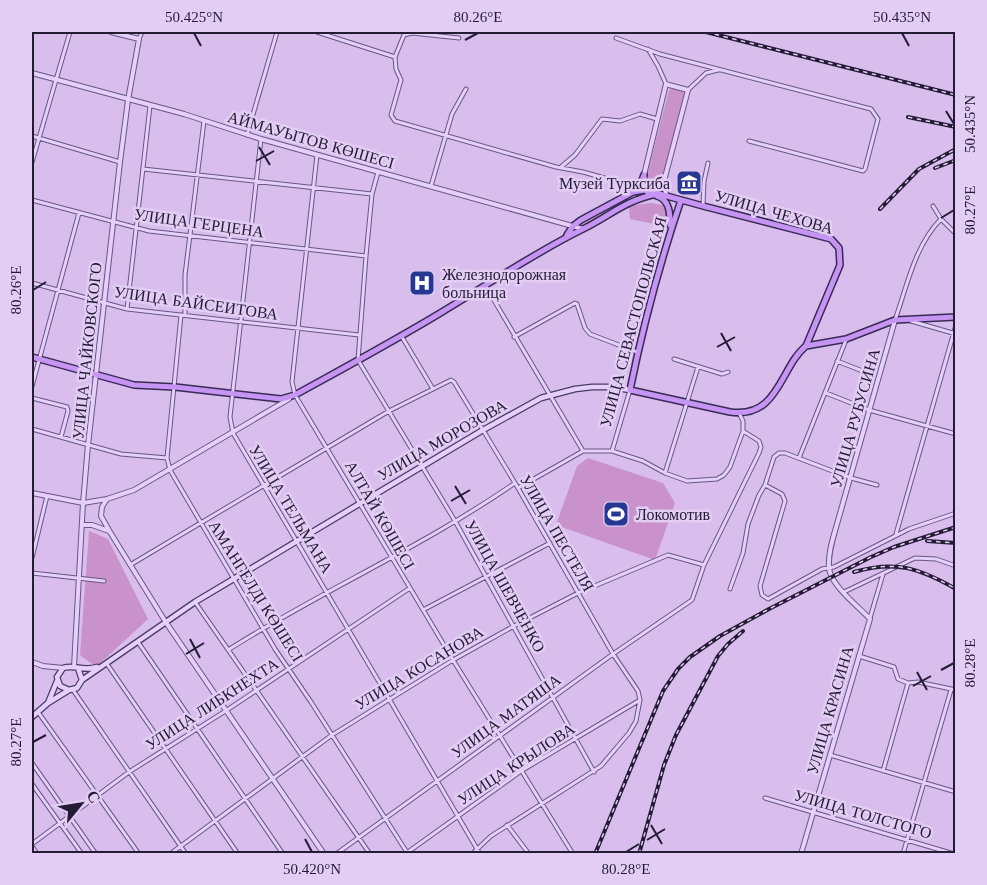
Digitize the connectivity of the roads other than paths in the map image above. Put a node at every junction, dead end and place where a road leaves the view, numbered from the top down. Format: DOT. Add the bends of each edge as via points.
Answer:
graph roads {
  1 [pos="70,32"];
  2 [pos="111,32"];
  3 [pos="142,32"];
  4 [pos="277,32"];
  5 [pos="317,32"];
  6 [pos="459,38"];
  7 [pos="616,38"];
  8 [pos="139,39"];
  9 [pos="647,47"];
  10 [pos="395,57"];
  11 [pos="723,70"];
  12 [pos="32,73"];
  13 [pos="56,80"];
  14 [pos="666,84"];
  15 [pos="466,89"];
  16 [pos="688,90"];
  17 [pos="128,100"];
  18 [pos="150,106"];
  19 [pos="657,119"];
  20 [pos="204,121"];
  21 [pos="247,135"];
  22 [pos="32,136"];
  23 [pos="446,136"];
  24 [pos="39,138"];
  25 [pos="261,139"];
  26 [pos="749,141"];
  27 [pos="317,154"];
  28 [pos="32,162"];
  29 [pos="120,162"];
  30 [pos="708,163"];
  31 [pos="560,168"];
  32 [pos="143,169"];
  33 [pos="378,172"];
  34 [pos="197,175"];
  35 [pos="644,176"];
  36 [pos="256,181"];
  37 [pos="664,182"];
  38 [pos="431,186"];
  39 [pos="635,187"];
  40 [pos="313,188"];
  41 [pos="645,190"];
  42 [pos="372,194"];
  43 [pos="655,195"];
  44 [pos="666,195"];
  45 [pos="625,197"];
  46 [pos="32,200"];
  47 [pos="681,200"];
  48 [pos="703,206"];
  49 [pos="933,206"];
  50 [pos="79,213"];
  51 [pos="941,219"];
  52 [pos="113,223"];
  53 [pos="573,226"];
  54 [pos="136,228"];
  55 [pos="583,229"];
  56 [pos="671,231"];
  57 [pos="956,234"];
  58 [pos="190,236"];
  59 [pos="567,236"];
  60 [pos="249,243"];
  61 [pos="306,249"];
  62 [pos="366,256"];
  63 [pos="32,283"];
  64 [pos="484,284"];
  65 [pos="57,290"];
  66 [pos="104,303"];
  67 [pos="127,309"];
  68 [pos="183,315"];
  69 [pos="956,317"];
  70 [pos="902,319"];
  71 [pos="895,320"];
  72 [pos="241,321"];
  73 [pos="956,325"];
  74 [pos="297,329"];
  75 [pos="954,333"];
  76 [pos="359,335"];
  77 [pos="401,336"];
  78 [pos="514,337"];
  79 [pos="846,339"];
  80 [pos="806,346"];
  81 [pos="638,352"];
  82 [pos="32,357"];
  83 [pos="39,359"];
  84 [pos="674,359"];
  85 [pos="358,360"];
  86 [pos="837,362"];
  87 [pos="698,367"];
  88 [pos="728,372"];
  89 [pos="865,372"];
  90 [pos="96,375"];
  91 [pos="32,386"];
  92 [pos="175,387"];
  93 [pos="433,389"];
  94 [pos="630,390"];
  95 [pos="232,393"];
  96 [pos="826,393"];
  97 [pos="295,395"];
  98 [pos="549,395"];
  99 [pos="32,398"];
  100 [pos="687,403"];
  101 [pos="869,410"];
  102 [pos="389,411"];
  103 [pos="739,413"];
  104 [pos="926,426"];
  105 [pos="32,429"];
  106 [pos="483,430"];
  107 [pos="743,431"];
  108 [pos="233,433"];
  109 [pos="956,434"];
  110 [pos="61,436"];
  111 [pos="88,445"];
  112 [pos="327,448"];
  113 [pos="583,451"];
  114 [pos="612,451"];
  115 [pos="167,458"];
  116 [pos="799,458"];
  117 [pos="422,466"];
  118 [pos="170,470"];
  119 [pos="665,473"];
  120 [pos="851,478"];
  121 [pos="515,483"];
  122 [pos="877,484"];
  123 [pos="765,485"];
  124 [pos="263,486"];
  125 [pos="518,488"];
  126 [pos="32,493"];
  127 [pos="46,496"];
  128 [pos="107,499"];
  129 [pos="83,503"];
  130 [pos="359,504"];
  131 [pos="956,513"];
  132 [pos="455,521"];
  133 [pos="200,523"];
  134 [pos="82,525"];
  135 [pos="110,532"];
  136 [pos="896,535"];
  137 [pos="296,542"];
  138 [pos="550,543"];
  139 [pos="391,557"];
  140 [pos="32,558"];
  141 [pos="130,565"];
  142 [pos="704,565"];
  143 [pos="956,566"];
  144 [pos="829,568"];
  145 [pos="32,573"];
  146 [pos="883,574"];
  147 [pos="487,576"];
  148 [pos="79,578"];
  149 [pos="232,579"];
  150 [pos="104,580"];
  151 [pos="410,588"];
  152 [pos="730,589"];
  153 [pos="326,592"];
  154 [pos="844,592"];
  155 [pos="578,593"];
  156 [pos="195,602"];
  157 [pos="423,610"];
  158 [pos="870,619"];
  159 [pos="165,621"];
  160 [pos="514,626"];
  161 [pos="262,628"];
  162 [pos="348,629"];
  163 [pos="138,642"];
  164 [pos="228,650"];
  165 [pos="613,654"];
  166 [pos="859,656"];
  167 [pos="453,660"];
  168 [pos="32,662"];
  169 [pos="105,665"];
  170 [pos="63,668"];
  171 [pos="76,668"];
  172 [pos="289,669"];
  173 [pos="82,680"];
  174 [pos="57,681"];
  175 [pos="908,683"];
  176 [pos="71,690"];
  177 [pos="256,690"];
  178 [pos="953,690"];
  179 [pos="553,697"];
  180 [pos="390,699"];
  181 [pos="640,700"];
  182 [pos="48,703"];
  183 [pos="227,710"];
  184 [pos="38,712"];
  185 [pos="32,717"];
  186 [pos="197,729"];
  187 [pos="332,735"];
  188 [pos="499,736"];
  189 [pos="575,739"];
  190 [pos="166,750"];
  191 [pos="830,755"];
  192 [pos="303,757"];
  193 [pos="32,763"];
  194 [pos="521,771"];
  195 [pos="883,771"];
  196 [pos="129,772"];
  197 [pos="594,772"];
  198 [pos="273,778"];
  199 [pos="436,781"];
  200 [pos="924,783"];
  201 [pos="32,784"];
  202 [pos="956,792"];
  203 [pos="97,795"];
  204 [pos="765,798"];
  205 [pos="245,799"];
  206 [pos="542,803"];
  207 [pos="813,812"];
  208 [pos="69,816"];
  209 [pos="458,817"];
  210 [pos="386,818"];
  211 [pos="216,821"];
  212 [pos="60,823"];
  213 [pos="507,825"];
  214 [pos="358,837"];
  215 [pos="907,840"];
  216 [pos="32,845"];
  217 [pos="181,846"];
  218 [pos="478,852"];
  219 [pos="408,853"];
  220 [pos="37,854"];
  221 [pos="82,854"];
  222 [pos="96,854"];
  223 [pos="139,854"];
  224 [pos="170,854"];
  225 [pos="186,854"];
  226 [pos="238,854"];
  227 [pos="283,854"];
  228 [pos="324,854"];
  229 [pos="336,854"];
  230 [pos="370,854"];
  231 [pos="472,854"];
  232 [pos="529,854"];
  233 [pos="573,854"];
  234 [pos="801,854"];
  235 [pos="903,854"];
  236 [pos="954,854"];
  1 -- 13 [label="street"];
  2 -- 8 [label="street"];
  3 -- 8 [label="street"];
  4 -- 21 [label="street"];
  5 -- 10 [label="street"];
  6 -- 10 [label="street" via="408,33"];
  7 -- 9 [label="street"];
  8 -- 17 [label="street, УЛИЦА ЧАЙКОВСКОГО"];
  9 -- 11 [label="street"];
  9 -- 14 [label="street"];
  10 -- 23 [label="street, УЛИЦА ЧЕХОВА" via="401,80 392,118"];
  11 -- 16 [label="street" via="706,73"];
  11 -- 26 [label="street" via="871,109 878,119 862,171"];
  12 -- 13 [label="street, АЙМАУЫТОВ КӨШЕСІ"];
  13 -- 17 [label="street, АЙМАУЫТОВ КӨШЕСІ"];
  13 -- 24 [label="street"];
  14 -- 16 [label="street"];
  14 -- 19 [label="street"];
  15 -- 23 [label="street" via="452,114"];
  16 -- 37 [label="street"];
  17 -- 18 [label="street, АЙМАУЫТОВ КӨШЕСІ"];
  17 -- 29 [label="street, УЛИЦА ЧАЙКОВСКОГО"];
  18 -- 20 [label="street, АЙМАУЫТОВ КӨШЕСІ"];
  18 -- 32 [label="street"];
  19 -- 31 [label="street" via="640,114 620,121 602,119"];
  19 -- 35 [label="street"];
  20 -- 21 [label="street, АЙМАУЫТОВ КӨШЕСІ"];
  20 -- 34 [label="street, АМАНГЕЛДІ КӨШЕСІ"];
  21 -- 25 [label="street, АЙМАУЫТОВ КӨШЕСІ"];
  22 -- 24 [label="street"];
  23 -- 31 [label="street, УЛИЦА ЧЕХОВА"];
  23 -- 38 [label="street"];
  24 -- 28 [label="street"];
  24 -- 29 [label="street"];
  25 -- 27 [label="street, АЙМАУЫТОВ КӨШЕСІ"];
  25 -- 36 [label="street, УЛИЦА ТЕЛЬМАНА"];
  27 -- 33 [label="street, АЙМАУЫТОВ КӨШЕСІ"];
  27 -- 40 [label="street, АЛТАЙ КӨШЕСІ"];
  29 -- 52 [label="street, УЛИЦА ЧАЙКОВСКОГО"];
  30 -- 48 [label="street, УЛИЦА ЧЕХОВА"];
  31 -- 39 [label="street, УЛИЦА ЧЕХОВА"];
  32 -- 34 [label="street"];
  32 -- 54 [label="street"];
  33 -- 38 [label="street, АЙМАУЫТОВ КӨШЕСІ"];
  33 -- 42 [label="street"];
  34 -- 36 [label="street"];
  34 -- 58 [label="street, АМАНГЕЛДІ КӨШЕСІ"];
  35 -- 39 [label="main road"];
  35 -- 41 [label="street"];
  36 -- 40 [label="street"];
  36 -- 60 [label="street, УЛИЦА ТЕЛЬМАНА"];
  37 -- 43 [label="street"];
  37 -- 44 [label="street"];
  38 -- 53 [label="street, АЙМАУЫТОВ КӨШЕСІ"];
  39 -- 41 [label="street, УЛИЦА ЧЕХОВА"];
  39 -- 45 [label="main road"];
  40 -- 42 [label="street"];
  40 -- 61 [label="street, АЛТАЙ КӨШЕСІ"];
  41 -- 43 [label="main road, УЛИЦА ЧЕХОВА"];
  41 -- 45 [label="main road"];
  42 -- 62 [label="street"];
  43 -- 44 [label="main road, УЛИЦА ЧЕХОВА"];
  43 -- 55 [label="main road" via="635,199"];
  43 -- 56 [label="main road" via="666,202"];
  44 -- 47 [label="main road, УЛИЦА ЧЕХОВА"];
  45 -- 53 [label="main road"];
  46 -- 50 [label="street, УЛИЦА ГЕРЦЕНА"];
  47 -- 48 [label="main road, УЛИЦА ЧЕХОВА"];
  47 -- 56 [label="main road, УЛИЦА СЕВАСТОПОЛЬСКАЯ"];
  48 -- 80 [label="main road, УЛИЦА ЧЕХОВА" via="836,242 840,265"];
  49 -- 51 [label="street"];
  50 -- 52 [label="street, УЛИЦА ГЕРЦЕНА"];
  50 -- 65 [label="street"];
  51 -- 57 [label="street"];
  51 -- 71 [label="street, УЛИЦА РУБУСИНА" via="923,242"];
  52 -- 54 [label="street, УЛИЦА ГЕРЦЕНА"];
  52 -- 66 [label="street, УЛИЦА ЧАЙКОВСКОГО"];
  53 -- 55 [label="street, АЙМАУЫТОВ КӨШЕСІ"];
  53 -- 59 [label="main road"];
  54 -- 58 [label="street, УЛИЦА ГЕРЦЕНА"];
  54 -- 67 [label="street"];
  55 -- 59 [label="main road"];
  56 -- 81 [label="main road, УЛИЦА СЕВАСТОПОЛЬСКАЯ"];
  58 -- 60 [label="street, УЛИЦА ГЕРЦЕНА"];
  58 -- 68 [label="street, АМАНГЕЛДІ КӨШЕСІ"];
  59 -- 64 [label="main road"];
  60 -- 61 [label="street, УЛИЦА ГЕРЦЕНА"];
  60 -- 72 [label="street, УЛИЦА ТЕЛЬМАНА"];
  61 -- 62 [label="street, УЛИЦА ГЕРЦЕНА"];
  61 -- 74 [label="street, АЛТАЙ КӨШЕСІ"];
  62 -- 76 [label="street"];
  63 -- 65 [label="street, УЛИЦА БАЙСЕИТОВА"];
  64 -- 77 [label="main road"];
  64 -- 78 [label="street"];
  65 -- 66 [label="street, УЛИЦА БАЙСЕИТОВА"];
  65 -- 83 [label="street"];
  66 -- 67 [label="street, УЛИЦА БАЙСЕИТОВА"];
  66 -- 90 [label="street, УЛИЦА ЧАЙКОВСКОГО"];
  67 -- 68 [label="street, УЛИЦА БАЙСЕИТОВА"];
  68 -- 72 [label="street, УЛИЦА БАЙСЕИТОВА"];
  68 -- 92 [label="street, АМАНГЕЛДІ КӨШЕСІ"];
  69 -- 70 [label="main road"];
  70 -- 71 [label="main road"];
  70 -- 75 [label="street"];
  71 -- 79 [label="main road"];
  71 -- 101 [label="street, УЛИЦА РУБУСИНА"];
  72 -- 74 [label="street, УЛИЦА БАЙСЕИТОВА"];
  72 -- 95 [label="street, УЛИЦА ТЕЛЬМАНА"];
  73 -- 75 [label="street"];
  74 -- 76 [label="street, УЛИЦА БАЙСЕИТОВА"];
  74 -- 97 [label="street, АЛТАЙ КӨШЕСІ" via="292,382"];
  75 -- 104 [label="street"];
  76 -- 85 [label="street"];
  77 -- 85 [label="main road"];
  77 -- 93 [label="street"];
  78 -- 81 [label="street" via="575,303 590,334"];
  78 -- 98 [label="street"];
  79 -- 80 [label="main road"];
  79 -- 86 [label="street"];
  80 -- 103 [label="main road" via="770,399"];
  81 -- 94 [label="main road, УЛИЦА СЕВАСТОПОЛЬСКАЯ"];
  82 -- 83 [label="main road"];
  83 -- 90 [label="main road"];
  83 -- 91 [label="street"];
  84 -- 87 [label="street"];
  85 -- 97 [label="main road"];
  85 -- 102 [label="street, УЛИЦА ШЕВЧЕНКО"];
  86 -- 89 [label="street, УЛИЦА РУБУСИНА"];
  86 -- 96 [label="street"];
  87 -- 88 [label="street"];
  87 -- 100 [label="street"];
  90 -- 92 [label="main road" via="134,385"];
  90 -- 111 [label="street, УЛИЦА ЧАЙКОВСКОГО"];
  92 -- 95 [label="main road"];
  92 -- 115 [label="street, АМАНГЕЛДІ КӨШЕСІ"];
  93 -- 102 [label="street"];
  93 -- 106 [label="street, УЛИЦА ПЕСТЕЛЯ" via="451,380 457,384"];
  94 -- 98 [label="main road, УЛИЦА МОРОЗОВА" via="592,387"];
  94 -- 100 [label="main road, УЛИЦА МОРОЗОВА"];
  94 -- 114 [label="street, УЛИЦА СЕВАСТОПОЛЬСКАЯ"];
  95 -- 97 [label="main road" via="281,399"];
  95 -- 108 [label="street, УЛИЦА ТЕЛЬМАНА"];
  96 -- 101 [label="street"];
  96 -- 116 [label="street"];
  97 -- 108 [label="street"];
  97 -- 112 [label="street, АЛТАЙ КӨШЕСІ"];
  98 -- 106 [label="main road, УЛИЦА МОРОЗОВА"];
  98 -- 113 [label="street"];
  99 -- 110 [label="street" via="67,407"];
  100 -- 103 [label="main road, УЛИЦА МОРОЗОВА"];
  100 -- 119 [label="street"];
  101 -- 104 [label="street"];
  101 -- 120 [label="street, УЛИЦА РУБУСИНА"];
  102 -- 112 [label="street"];
  102 -- 117 [label="street, УЛИЦА ШЕВЧЕНКО"];
  103 -- 107 [label="street"];
  104 -- 109 [label="street"];
  104 -- 136 [label="street"];
  105 -- 110 [label="street"];
  106 -- 117 [label="main road, УЛИЦА МОРОЗОВА"];
  106 -- 121 [label="street, УЛИЦА ПЕСТЕЛЯ"];
  107 -- 119 [label="street" via="730,467 717,479 687,481"];
  107 -- 142 [label="street" via="759,441 761,447"];
  108 -- 118 [label="street"];
  108 -- 124 [label="street, УЛИЦА ТЕЛЬМАНА"];
  110 -- 111 [label="street"];
  111 -- 115 [label="street" via="121,454"];
  111 -- 129 [label="street, УЛИЦА ЧАЙКОВСКОГО"];
  112 -- 124 [label="street"];
  112 -- 130 [label="street, АЛТАЙ КӨШЕСІ"];
  113 -- 114 [label="street"];
  113 -- 125 [label="street"];
  114 -- 119 [label="street" via="649,463"];
  115 -- 118 [label="street, АМАНГЕЛДІ КӨШЕСІ"];
  116 -- 120 [label="street"];
  116 -- 123 [label="street" via="783,452 774,457"];
  117 -- 130 [label="main road, УЛИЦА МОРОЗОВА"];
  117 -- 132 [label="street, УЛИЦА ШЕВЧЕНКО"];
  118 -- 128 [label="street" via="134,490"];
  118 -- 133 [label="street, АМАНГЕЛДІ КӨШЕСІ"];
  120 -- 122 [label="street"];
  120 -- 144 [label="street, УЛИЦА РУБУСИНА"];
  121 -- 125 [label="street, УЛИЦА ПЕСТЕЛЯ"];
  121 -- 132 [label="street"];
  123 -- 144 [label="street" via="782,494 785,501 761,581 762,595 768,599"];
  123 -- 152 [label="street" via="748,524"];
  124 -- 133 [label="street"];
  124 -- 137 [label="street, УЛИЦА ТЕЛЬМАНА"];
  125 -- 138 [label="street, УЛИЦА ПЕСТЕЛЯ"];
  126 -- 127 [label="street"];
  127 -- 129 [label="street"];
  127 -- 140 [label="street"];
  128 -- 129 [label="street"];
  128 -- 135 [label="street" via="101,516"];
  129 -- 134 [label="street, УЛИЦА ЧАЙКОВСКОГО"];
  130 -- 137 [label="main road, УЛИЦА МОРОЗОВА"];
  130 -- 139 [label="street, АЛТАЙ КӨШЕСІ"];
  131 -- 136 [label="street"];
  132 -- 139 [label="street"];
  132 -- 147 [label="street, УЛИЦА ШЕВЧЕНКО"];
  133 -- 141 [label="street"];
  133 -- 149 [label="street, АМАНГЕЛДІ КӨШЕСІ"];
  134 -- 135 [label="street"];
  134 -- 148 [label="street, УЛИЦА ЧАЙКОВСКОГО"];
  135 -- 141 [label="street"];
  136 -- 144 [label="street"];
  137 -- 149 [label="main road, УЛИЦА МОРОЗОВА"];
  137 -- 153 [label="street, УЛИЦА ТЕЛЬМАНА"];
  138 -- 147 [label="street"];
  138 -- 155 [label="street, УЛИЦА ПЕСТЕЛЯ"];
  139 -- 151 [label="street, АЛТАЙ КӨШЕСІ"];
  139 -- 153 [label="street"];
  141 -- 159 [label="street"];
  142 -- 155 [label="street, УЛИЦА КОСАНОВА" via="668,555"];
  142 -- 165 [label="street, УЛИЦА МАТЯША" via="692,600"];
  143 -- 146 [label="street" via="936,559 915,558"];
  144 -- 154 [label="street"];
  145 -- 148 [label="street"];
  146 -- 154 [label="street"];
  146 -- 158 [label="street, УЛИЦА КРАСИНА"];
  147 -- 157 [label="street"];
  147 -- 160 [label="street, УЛИЦА ШЕВЧЕНКО"];
  148 -- 150 [label="street"];
  148 -- 171 [label="street, УЛИЦА ЧАЙКОВСКОГО"];
  149 -- 156 [label="main road, УЛИЦА МОРОЗОВА"];
  149 -- 161 [label="street, АМАНГЕЛДІ КӨШЕСІ"];
  151 -- 157 [label="street, АЛТАЙ КӨШЕСІ"];
  151 -- 162 [label="street, УЛИЦА ЛИБКНЕХТА"];
  153 -- 161 [label="street"];
  153 -- 162 [label="street, УЛИЦА ТЕЛЬМАНА"];
  154 -- 158 [label="street"];
  155 -- 160 [label="street, УЛИЦА КОСАНОВА"];
  155 -- 165 [label="street, УЛИЦА ПЕСТЕЛЯ"];
  156 -- 159 [label="main road, УЛИЦА МОРОЗОВА"];
  156 -- 164 [label="street"];
  157 -- 167 [label="street, АЛТАЙ КӨШЕСІ"];
  158 -- 166 [label="street, УЛИЦА КРАСИНА"];
  159 -- 163 [label="main road, УЛИЦА МОРОЗОВА"];
  159 -- 183 [label="street"];
  160 -- 167 [label="street, УЛИЦА КОСАНОВА"];
  160 -- 179 [label="street, УЛИЦА ШЕВЧЕНКО"];
  161 -- 164 [label="street"];
  161 -- 172 [label="street, АМАНГЕЛДІ КӨШЕСІ"];
  162 -- 172 [label="street, УЛИЦА ЛИБКНЕХТА"];
  162 -- 180 [label="street, УЛИЦА ТЕЛЬМАНА"];
  163 -- 169 [label="main road, УЛИЦА МОРОЗОВА"];
  163 -- 186 [label="street"];
  164 -- 177 [label="street"];
  165 -- 179 [label="street, УЛИЦА МАТЯША"];
  165 -- 181 [label="street, УЛИЦА ПЕСТЕЛЯ"];
  166 -- 175 [label="street" via="894,667 898,679"];
  166 -- 191 [label="street, УЛИЦА КРАСИНА"];
  167 -- 180 [label="street, УЛИЦА КОСАНОВА"];
  167 -- 188 [label="street, АЛТАЙ КӨШЕСІ"];
  168 -- 170 [label="street"];
  169 -- 171 [label="main road" via="87,670"];
  169 -- 173 [label="main road, УЛИЦА МОРОЗОВА"];
  169 -- 190 [label="street"];
  170 -- 171 [label="main road"];
  170 -- 174 [label="main road"];
  171 -- 173 [label="main road"];
  172 -- 177 [label="street, УЛИЦА ЛИБКНЕХТА"];
  172 -- 187 [label="street, АМАНГЕЛДІ КӨШЕСІ"];
  173 -- 176 [label="main road"];
  174 -- 176 [label="main road"];
  174 -- 182 [label="main road"];
  175 -- 178 [label="street"];
  175 -- 195 [label="street"];
  176 -- 182 [label="main road"];
  176 -- 196 [label="street"];
  177 -- 183 [label="street, УЛИЦА ЛИБКНЕХТА"];
  177 -- 192 [label="street"];
  178 -- 200 [label="street"];
  179 -- 188 [label="street, УЛИЦА МАТЯША"];
  179 -- 189 [label="street, УЛИЦА ШЕВЧЕНКО"];
  180 -- 187 [label="street, УЛИЦА КОСАНОВА"];
  180 -- 199 [label="street, УЛИЦА ТЕЛЬМАНА"];
  181 -- 189 [label="street, УЛИЦА КРЫЛОВА"];
  181 -- 197 [label="street" via="629,733"];
  182 -- 184 [label="main road"];
  183 -- 186 [label="street, УЛИЦА ЛИБКНЕХТА"];
  183 -- 198 [label="street"];
  184 -- 185 [label="main road"];
  184 -- 203 [label="street"];
  186 -- 190 [label="street, УЛИЦА ЛИБКНЕХТА"];
  186 -- 205 [label="street"];
  187 -- 192 [label="street, УЛИЦА КОСАНОВА"];
  187 -- 210 [label="street, АМАНГЕЛДІ КӨШЕСІ"];
  188 -- 194 [label="street, АЛТАЙ КӨШЕСІ"];
  188 -- 199 [label="street, УЛИЦА МАТЯША"];
  189 -- 194 [label="street, УЛИЦА КРЫЛОВА"];
  189 -- 197 [label="street, УЛИЦА ШЕВЧЕНКО"];
  190 -- 196 [label="street, УЛИЦА ЛИБКНЕХТА"];
  190 -- 211 [label="street"];
  191 -- 195 [label="street"];
  191 -- 207 [label="street, УЛИЦА КРАСИНА"];
  192 -- 198 [label="street, УЛИЦА КОСАНОВА"];
  192 -- 214 [label="street"];
  193 -- 208 [label="street"];
  194 -- 206 [label="street, АЛТАЙ КӨШЕСІ"];
  194 -- 209 [label="street, УЛИЦА КРЫЛОВА"];
  195 -- 200 [label="street"];
  196 -- 203 [label="street, УЛИЦА ЛИБКНЕХТА"];
  196 -- 217 [label="street"];
  197 -- 206 [label="street"];
  198 -- 205 [label="street, УЛИЦА КОСАНОВА"];
  198 -- 228 [label="street"];
  199 -- 209 [label="street, УЛИЦА ТЕЛЬМАНА"];
  199 -- 210 [label="street, УЛИЦА МАТЯША"];
  200 -- 202 [label="street"];
  200 -- 215 [label="street"];
  201 -- 212 [label="street"];
  203 -- 208 [label="street, УЛИЦА ЛИБКНЕХТА"];
  203 -- 223 [label="street"];
  204 -- 207 [label="street, УЛИЦА ТОЛСТОГО"];
  205 -- 211 [label="street, УЛИЦА КОСАНОВА"];
  205 -- 227 [label="street"];
  206 -- 213 [label="street"];
  206 -- 233 [label="street, АЛТАЙ КӨШЕСІ"];
  207 -- 215 [label="street, УЛИЦА ТОЛСТОГО"];
  207 -- 234 [label="street, УЛИЦА КРАСИНА"];
  208 -- 212 [label="street, УЛИЦА ЛИБКНЕХТА"];
  208 -- 222 [label="street"];
  209 -- 218 [label="street, УЛИЦА ТЕЛЬМАНА"];
  209 -- 219 [label="street, УЛИЦА КРЫЛОВА"];
  210 -- 214 [label="street, УЛИЦА МАТЯША"];
  210 -- 219 [label="street, АМАНГЕЛДІ КӨШЕСІ"];
  211 -- 217 [label="street, УЛИЦА КОСАНОВА"];
  211 -- 226 [label="street"];
  212 -- 216 [label="street, УЛИЦА ЛИБКНЕХТА"];
  212 -- 221 [label="street"];
  213 -- 218 [label="street"];
  213 -- 232 [label="street"];
  214 -- 229 [label="street, УЛИЦА МАТЯША"];
  214 -- 230 [label="street"];
  215 -- 235 [label="street"];
  215 -- 236 [label="street, УЛИЦА ТОЛСТОГО"];
  216 -- 220 [label="street"];
  217 -- 224 [label="street, УЛИЦА КОСАНОВА"];
  217 -- 225 [label="street"];
  218 -- 231 [label="street"];
}
